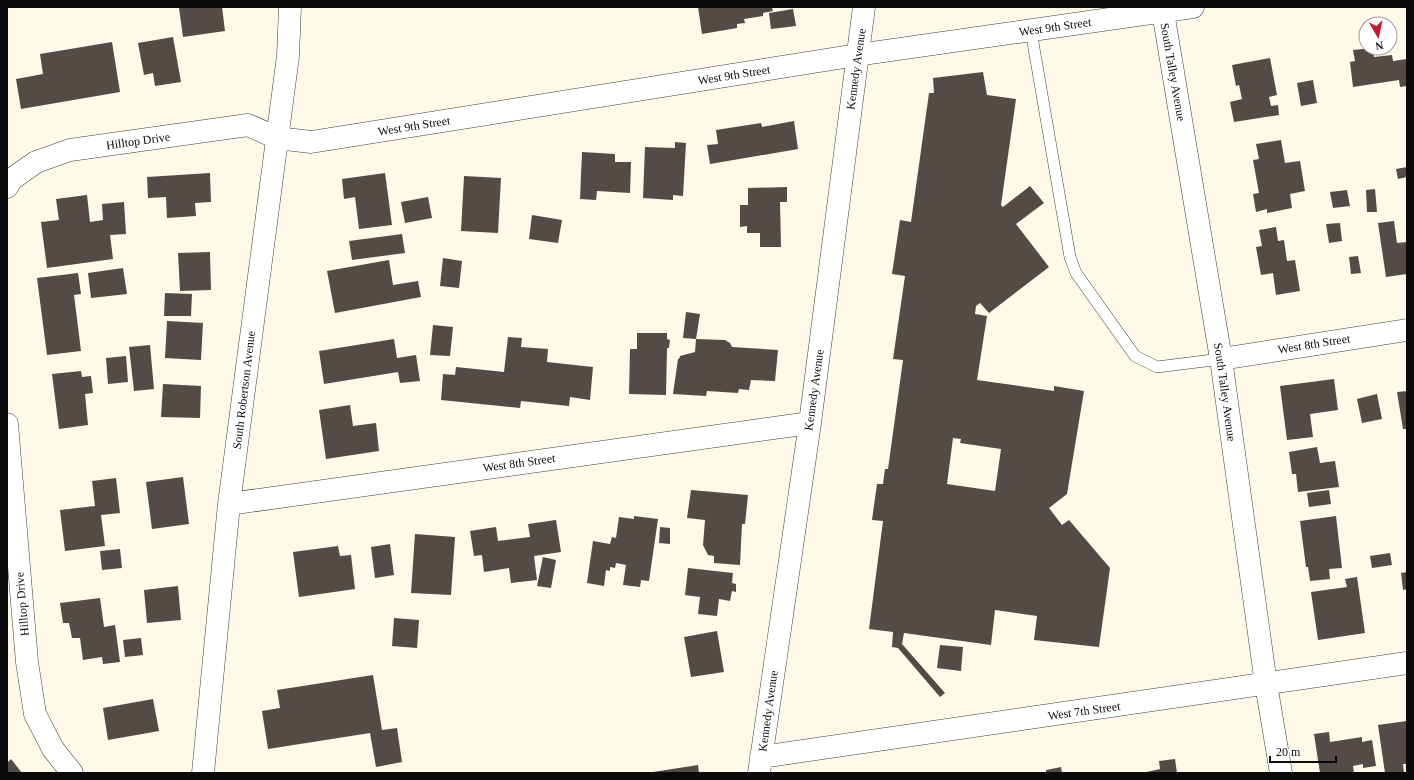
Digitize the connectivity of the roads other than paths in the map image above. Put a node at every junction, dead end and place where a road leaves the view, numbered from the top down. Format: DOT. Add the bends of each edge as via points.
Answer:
graph roads {
  1 [pos="290,7"];
  2 [pos="864,7"];
  3 [pos="1193,7"];
  4 [pos="1163,12"];
  5 [pos="1031,31"];
  6 [pos="857,55"];
  7 [pos="277,138"];
  8 [pos="7,187"];
  9 [pos="1407,330"];
  10 [pos="1221,359"];
  11 [pos="810,423"];
  12 [pos="7,424"];
  13 [pos="229,504"];
  14 [pos="1407,663"];
  15 [pos="1266,684"];
  16 [pos="760,765"];
  17 [pos="72,773"];
  18 [pos="203,773"];
  19 [pos="1281,773"];
  1 -- 7 [label="street, South Robertson Avenue" via="288,56"];
  2 -- 6 [label="street, Kennedy Avenue"];
  3 -- 4 [label="street, West 9th Street"];
  4 -- 5 [label="street, West 9th Street"];
  4 -- 10 [label="street, South Talley Avenue"];
  5 -- 6 [label="street, West 9th Street"];
  5 -- 10 [label="lane" via="1070,257 1076,273 1135,356 1157,367"];
  6 -- 7 [label="street, West 9th Street" via="311,142"];
  6 -- 11 [label="street, Kennedy Avenue"];
  7 -- 8 [label="street, Hilltop Drive" via="248,125 70,150 36,162 12,179"];
  7 -- 13 [label="street, South Robertson Avenue"];
  9 -- 10 [label="street, West 8th Street"];
  10 -- 15 [label="street, South Talley Avenue"];
  11 -- 13 [label="street, West 8th Street"];
  11 -- 16 [label="street, Kennedy Avenue"];
  12 -- 17 [label="street, Hilltop Drive" via="27,662 35,714 53,749"];
  13 -- 18 [label="street, South Robertson Avenue"];
  14 -- 15 [label="street, West 7th Street"];
  15 -- 16 [label="street, West 7th Street"];
  15 -- 19 [label="street, South Talley Avenue"];
}
